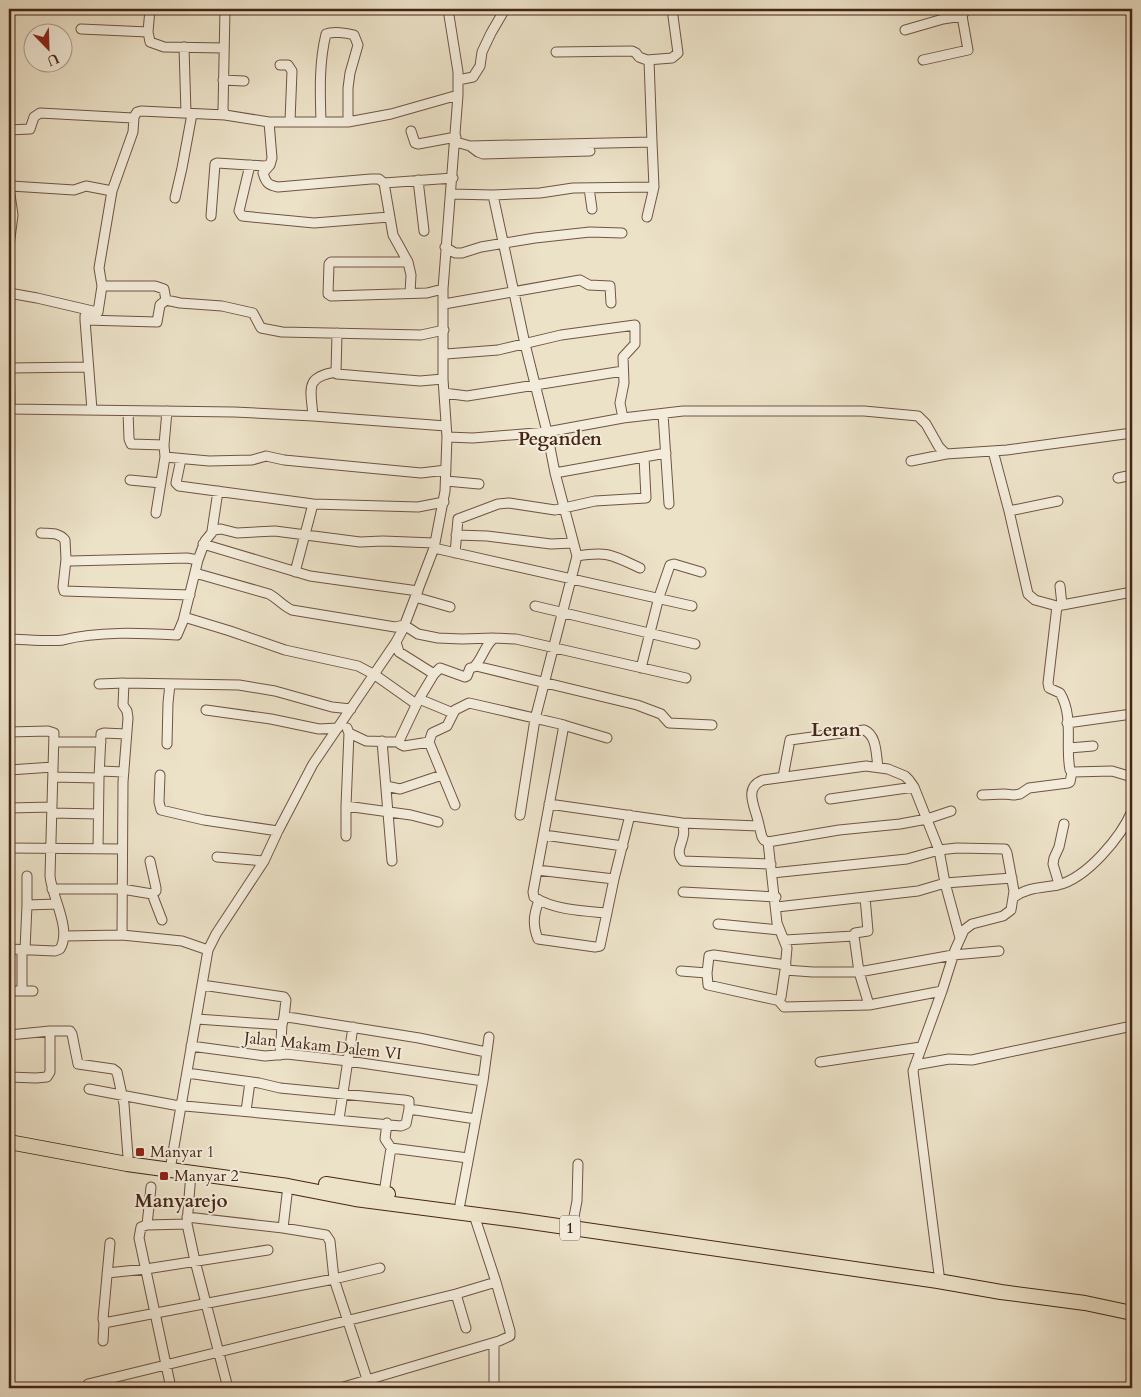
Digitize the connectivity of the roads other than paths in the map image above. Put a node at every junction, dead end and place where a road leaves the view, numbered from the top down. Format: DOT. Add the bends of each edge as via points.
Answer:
graph roads {
  1 [pos="150,9"];
  2 [pos="225,9"];
  3 [pos="448,9"];
  4 [pos="505,9"];
  5 [pos="672,9"];
  6 [pos="699,9"];
  7 [pos="965,11"];
  8 [pos="82,29"];
  9 [pos="905,30"];
  10 [pos="148,32"];
  11 [pos="184,47"];
  12 [pos="224,48"];
  13 [pos="556,52"];
  14 [pos="648,60"];
  15 [pos="923,60"];
  16 [pos="280,65"];
  17 [pos="223,80"];
  18 [pos="458,80"];
  19 [pos="244,81"];
  20 [pos="458,95"];
  21 [pos="189,114"];
  22 [pos="225,115"];
  23 [pos="133,118"];
  24 [pos="290,121"];
  25 [pos="321,121"];
  26 [pos="269,122"];
  27 [pos="348,122"];
  28 [pos="9,130"];
  29 [pos="410,132"];
  30 [pos="456,139"];
  31 [pos="652,142"];
  32 [pos="512,149"];
  33 [pos="590,151"];
  34 [pos="250,165"];
  35 [pos="270,165"];
  36 [pos="453,178"];
  37 [pos="418,180"];
  38 [pos="384,183"];
  39 [pos="654,187"];
  40 [pos="589,188"];
  41 [pos="112,190"];
  42 [pos="451,194"];
  43 [pos="493,195"];
  44 [pos="175,198"];
  45 [pos="10,201"];
  46 [pos="592,209"];
  47 [pos="211,216"];
  48 [pos="647,217"];
  49 [pos="389,218"];
  50 [pos="424,230"];
  51 [pos="622,233"];
  52 [pos="10,235"];
  53 [pos="502,244"];
  54 [pos="9,246"];
  55 [pos="446,247"];
  56 [pos="408,262"];
  57 [pos="102,286"];
  58 [pos="444,289"];
  59 [pos="9,293"];
  60 [pos="410,293"];
  61 [pos="514,293"];
  62 [pos="166,300"];
  63 [pos="611,303"];
  64 [pos="444,304"];
  65 [pos="98,312"];
  66 [pos="85,320"];
  67 [pos="444,330"];
  68 [pos="337,333"];
  69 [pos="525,344"];
  70 [pos="9,348"];
  71 [pos="443,351"];
  72 [pos="88,367"];
  73 [pos="10,368"];
  74 [pos="623,371"];
  75 [pos="336,372"];
  76 [pos="443,379"];
  77 [pos="536,385"];
  78 [pos="444,392"];
  79 [pos="10,409"];
  80 [pos="92,410"];
  81 [pos="128,410"];
  82 [pos="167,411"];
  83 [pos="663,414"];
  84 [pos="313,416"];
  85 [pos="623,418"];
  86 [pos="446,426"];
  87 [pos="547,432"];
  88 [pos="1132,433"];
  89 [pos="447,436"];
  90 [pos="164,445"];
  91 [pos="993,451"];
  92 [pos="666,453"];
  93 [pos="946,454"];
  94 [pos="165,457"];
  95 [pos="644,457"];
  96 [pos="181,459"];
  97 [pos="911,461"];
  98 [pos="446,470"];
  99 [pos="555,472"];
  100 [pos="1132,475"];
  101 [pos="1118,478"];
  102 [pos="130,480"];
  103 [pos="446,480"];
  104 [pos="161,483"];
  105 [pos="479,484"];
  106 [pos="218,491"];
  107 [pos="1058,501"];
  108 [pos="444,502"];
  109 [pos="313,504"];
  110 [pos="669,504"];
  111 [pos="565,508"];
  112 [pos="1009,511"];
  113 [pos="156,513"];
  114 [pos="212,531"];
  115 [pos="41,534"];
  116 [pos="456,535"];
  117 [pos="304,536"];
  118 [pos="574,543"];
  119 [pos="203,544"];
  120 [pos="434,545"];
  121 [pos="455,553"];
  122 [pos="577,556"];
  123 [pos="66,560"];
  124 [pos="198,560"];
  125 [pos="640,568"];
  126 [pos="294,572"];
  127 [pos="700,572"];
  128 [pos="194,573"];
  129 [pos="572,578"];
  130 [pos="1060,586"];
  131 [pos="1132,592"];
  132 [pos="416,594"];
  133 [pos="190,595"];
  134 [pos="659,597"];
  135 [pos="1059,605"];
  136 [pos="535,606"];
  137 [pos="692,606"];
  138 [pos="450,607"];
  139 [pos="563,613"];
  140 [pos="184,617"];
  141 [pos="404,624"];
  142 [pos="650,634"];
  143 [pos="494,638"];
  144 [pos="9,639"];
  145 [pos="396,642"];
  146 [pos="695,644"];
  147 [pos="553,648"];
  148 [pos="476,666"];
  149 [pos="641,668"];
  150 [pos="375,674"];
  151 [pos="434,674"];
  152 [pos="686,678"];
  153 [pos="544,682"];
  154 [pos="124,683"];
  155 [pos="99,684"];
  156 [pos="170,684"];
  157 [pos="418,702"];
  158 [pos="351,709"];
  159 [pos="206,710"];
  160 [pos="453,714"];
  161 [pos="1132,714"];
  162 [pos="535,719"];
  163 [pos="344,720"];
  164 [pos="1067,723"];
  165 [pos="564,726"];
  166 [pos="712,726"];
  167 [pos="338,728"];
  168 [pos="9,732"];
  169 [pos="349,733"];
  170 [pos="126,734"];
  171 [pos="608,738"];
  172 [pos="382,741"];
  173 [pos="54,742"];
  174 [pos="101,742"];
  175 [pos="399,742"];
  176 [pos="429,742"];
  177 [pos="167,744"];
  178 [pos="1093,746"];
  179 [pos="1069,748"];
  180 [pos="53,767"];
  181 [pos="878,767"];
  182 [pos="9,770"];
  183 [pos="124,772"];
  184 [pos="1072,772"];
  185 [pos="100,775"];
  186 [pos="160,775"];
  187 [pos="442,775"];
  188 [pos="53,777"];
  189 [pos="783,777"];
  190 [pos="1132,777"];
  191 [pos="386,786"];
  192 [pos="914,787"];
  193 [pos="982,795"];
  194 [pos="830,798"];
  195 [pos="549,804"];
  196 [pos="455,805"];
  197 [pos="346,806"];
  198 [pos="9,808"];
  199 [pos="52,810"];
  200 [pos="389,811"];
  201 [pos="951,811"];
  202 [pos="1132,811"];
  203 [pos="98,814"];
  204 [pos="520,815"];
  205 [pos="630,815"];
  206 [pos="927,819"];
  207 [pos="438,822"];
  208 [pos="682,823"];
  209 [pos="1064,824"];
  210 [pos="759,826"];
  211 [pos="278,831"];
  212 [pos="544,835"];
  213 [pos="346,836"];
  214 [pos="768,842"];
  215 [pos="623,846"];
  216 [pos="51,847"];
  217 [pos="9,848"];
  218 [pos="98,849"];
  219 [pos="122,849"];
  220 [pos="939,850"];
  221 [pos="217,857"];
  222 [pos="150,861"];
  223 [pos="264,861"];
  224 [pos="392,861"];
  225 [pos="771,869"];
  226 [pos="537,870"];
  227 [pos="27,876"];
  228 [pos="1012,878"];
  229 [pos="614,879"];
  230 [pos="945,884"];
  231 [pos="1059,884"];
  232 [pos="52,889"];
  233 [pos="122,889"];
  234 [pos="683,892"];
  235 [pos="152,894"];
  236 [pos="865,897"];
  237 [pos="1014,897"];
  238 [pos="776,898"];
  239 [pos="539,900"];
  240 [pos="57,904"];
  241 [pos="27,905"];
  242 [pos="777,908"];
  243 [pos="607,913"];
  244 [pos="162,920"];
  245 [pos="718,924"];
  246 [pos="779,930"];
  247 [pos="122,935"];
  248 [pos="65,936"];
  249 [pos="854,936"];
  250 [pos="960,938"];
  251 [pos="785,940"];
  252 [pos="9,949"];
  253 [pos="24,950"];
  254 [pos="208,950"];
  255 [pos="999,951"];
  256 [pos="953,955"];
  257 [pos="786,967"];
  258 [pos="681,972"];
  259 [pos="858,972"];
  260 [pos="706,973"];
  261 [pos="202,986"];
  262 [pos="9,991"];
  263 [pos="22,991"];
  264 [pos="34,991"];
  265 [pos="942,991"];
  266 [pos="778,1000"];
  267 [pos="868,1005"];
  268 [pos="197,1018"];
  269 [pos="283,1021"];
  270 [pos="1132,1026"];
  271 [pos="352,1027"];
  272 [pos="50,1031"];
  273 [pos="9,1035"];
  274 [pos="489,1037"];
  275 [pos="190,1046"];
  276 [pos="921,1047"];
  277 [pos="486,1052"];
  278 [pos="280,1055"];
  279 [pos="348,1061"];
  280 [pos="820,1062"];
  281 [pos="915,1065"];
  282 [pos="187,1073"];
  283 [pos="9,1076"];
  284 [pos="483,1081"];
  285 [pos="250,1082"];
  286 [pos="89,1089"];
  287 [pos="344,1093"];
  288 [pos="122,1094"];
  289 [pos="182,1105"];
  290 [pos="409,1109"];
  291 [pos="246,1111"];
  292 [pos="339,1119"];
  293 [pos="476,1119"];
  294 [pos="387,1123"];
  295 [pos="9,1135"];
  296 [pos="9,1142"];
  297 [pos="391,1148"];
  298 [pos="128,1158"];
  299 [pos="468,1158"];
  300 [pos="171,1164"];
  301 [pos="578,1164"];
  302 [pos="191,1179"];
  303 [pos="151,1186"];
  304 [pos="287,1192"];
  305 [pos="384,1193"];
  306 [pos="460,1204"];
  307 [pos="474,1215"];
  308 [pos="187,1221"];
  309 [pos="147,1225"];
  310 [pos="573,1225"];
  311 [pos="283,1228"];
  312 [pos="110,1242"];
  313 [pos="268,1250"];
  314 [pos="195,1261"];
  315 [pos="380,1268"];
  316 [pos="146,1269"];
  317 [pos="107,1273"];
  318 [pos="939,1274"];
  319 [pos="334,1278"];
  320 [pos="492,1284"];
  321 [pos="456,1294"];
  322 [pos="206,1303"];
  323 [pos="1132,1303"];
  324 [pos="1132,1313"];
  325 [pos="154,1314"];
  326 [pos="347,1320"];
  327 [pos="104,1323"];
  328 [pos="466,1328"];
  329 [pos="103,1341"];
  330 [pos="499,1341"];
  331 [pos="219,1352"];
  332 [pos="165,1366"];
  333 [pos="88,1384"];
  334 [pos="369,1384"];
  335 [pos="171,1388"];
  336 [pos="228,1388"];
  337 [pos="340,1388"];
  338 [pos="494,1388"];
  1 -- 10 [label="street"];
  2 -- 12 [label="street"];
  3 -- 18 [label="street"];
  4 -- 18 [label="street" via="482,52 477,71 473,77"];
  5 -- 6 [label="street"];
  5 -- 14 [label="street" via="678,53 672,58"];
  7 -- 9 [label="street"];
  7 -- 15 [label="street" via="968,50"];
  8 -- 10 [label="street"];
  10 -- 11 [label="street" via="150,42 164,47"];
  11 -- 12 [label="street"];
  11 -- 21 [label="street"];
  12 -- 17 [label="street"];
  13 -- 14 [label="street" via="632,51"];
  14 -- 31 [label="street"];
  16 -- 24 [label="street" via="288,65 292,71"];
  17 -- 19 [label="street"];
  17 -- 22 [label="street"];
  18 -- 20 [label="street"];
  20 -- 27 [label="street"];
  20 -- 30 [label="street"];
  21 -- 22 [label="street"];
  21 -- 23 [label="street" via="141,110"];
  21 -- 44 [label="street"];
  22 -- 26 [label="street"];
  23 -- 28 [label="street" via="40,113 34,117 30,129"];
  23 -- 41 [label="street" via="133,132"];
  24 -- 25 [label="street"];
  24 -- 26 [label="street"];
  25 -- 27 [label="street"];
  25 -- 27 [label="street" via="322,57 329,32 354,35 357,40 348,88"];
  26 -- 35 [label="street"];
  29 -- 30 [label="street" via="418,144"];
  30 -- 32 [label="street" via="483,154"];
  30 -- 36 [label="street"];
  31 -- 32 [label="street"];
  31 -- 39 [label="street"];
  32 -- 33 [label="street"];
  34 -- 35 [label="street"];
  34 -- 47 [label="street" via="215,164"];
  34 -- 49 [label="street" via="239,211 242,216 314,224"];
  35 -- 38 [label="street" via="264,173 271,186 371,178"];
  36 -- 37 [label="street"];
  36 -- 42 [label="street"];
  37 -- 38 [label="street"];
  37 -- 50 [label="street"];
  38 -- 49 [label="street"];
  39 -- 40 [label="street"];
  39 -- 48 [label="street"];
  40 -- 43 [label="street"];
  40 -- 46 [label="street"];
  41 -- 45 [label="street" via="86,186 74,190 11,186"];
  41 -- 57 [label="street" via="99,268"];
  42 -- 43 [label="street"];
  42 -- 55 [label="street"];
  43 -- 53 [label="street"];
  45 -- 52 [label="street" via="13,215"];
  49 -- 56 [label="street" via="393,235"];
  51 -- 53 [label="street" via="583,233"];
  52 -- 54 [label="street"];
  53 -- 55 [label="street" via="462,253"];
  53 -- 61 [label="street"];
  55 -- 58 [label="street"];
  56 -- 60 [label="street"];
  56 -- 60 [label="street" via="330,262 328,292 330,296"];
  57 -- 62 [label="street" via="155,286 164,290"];
  57 -- 65 [label="street"];
  58 -- 60 [label="street"];
  58 -- 64 [label="street"];
  59 -- 65 [label="street"];
  61 -- 63 [label="street" via="580,280 589,285 610,286"];
  61 -- 64 [label="street"];
  61 -- 69 [label="street"];
  62 -- 66 [label="street" via="160,305 156,322"];
  62 -- 68 [label="street" via="253,313 259,327 268,330"];
  64 -- 67 [label="street"];
  65 -- 66 [label="street" via="85,316"];
  66 -- 72 [label="street"];
  67 -- 68 [label="street" via="421,335"];
  67 -- 71 [label="street"];
  68 -- 75 [label="street"];
  69 -- 71 [label="street" via="476,353 446,354"];
  69 -- 74 [label="street" via="561,335 635,325 635,344 623,357"];
  69 -- 77 [label="street"];
  70 -- 73 [label="street"];
  71 -- 76 [label="street"];
  72 -- 73 [label="street"];
  72 -- 80 [label="street"];
  73 -- 79 [label="street"];
  74 -- 77 [label="street"];
  74 -- 85 [label="street" via="620,403"];
  75 -- 76 [label="street" via="420,382"];
  75 -- 84 [label="street" via="323,374 313,381"];
  76 -- 78 [label="street"];
  77 -- 78 [label="street" via="466,396"];
  77 -- 87 [label="street"];
  78 -- 86 [label="street"];
  79 -- 80 [label="street"];
  80 -- 81 [label="street"];
  81 -- 82 [label="street"];
  81 -- 90 [label="street" via="131,444"];
  82 -- 84 [label="street"];
  82 -- 90 [label="street"];
  83 -- 85 [label="street"];
  83 -- 92 [label="street"];
  83 -- 93 [label="street" via="797,410 914,414 926,424"];
  84 -- 86 [label="street"];
  85 -- 87 [label="street"];
  86 -- 89 [label="street"];
  87 -- 89 [label="street" via="473,438"];
  87 -- 99 [label="street"];
  88 -- 91 [label="street"];
  89 -- 98 [label="street"];
  90 -- 94 [label="street"];
  91 -- 93 [label="street"];
  91 -- 112 [label="street"];
  92 -- 95 [label="street"];
  92 -- 110 [label="street"];
  93 -- 97 [label="street"];
  94 -- 96 [label="street"];
  94 -- 104 [label="street"];
  95 -- 99 [label="street"];
  95 -- 111 [label="street" via="646,499 595,501"];
  96 -- 98 [label="street" via="252,460 266,456 421,473"];
  96 -- 106 [label="street" via="176,485"];
  98 -- 103 [label="street"];
  99 -- 111 [label="street"];
  100 -- 101 [label="street"];
  102 -- 104 [label="street"];
  103 -- 105 [label="street"];
  103 -- 108 [label="street"];
  104 -- 113 [label="street"];
  106 -- 109 [label="street"];
  106 -- 114 [label="street"];
  107 -- 112 [label="street"];
  108 -- 109 [label="street" via="418,507"];
  108 -- 120 [label="street"];
  109 -- 117 [label="street"];
  111 -- 116 [label="street" via="553,510 498,504 458,519"];
  111 -- 118 [label="street"];
  112 -- 135 [label="street" via="1028,594 1035,600"];
  114 -- 117 [label="street" via="221,529 241,533 268,530"];
  114 -- 119 [label="street"];
  115 -- 123 [label="street" via="64,537"];
  116 -- 118 [label="street"];
  116 -- 121 [label="street"];
  117 -- 120 [label="street"];
  117 -- 126 [label="street"];
  118 -- 122 [label="street"];
  119 -- 124 [label="street"];
  119 -- 126 [label="street"];
  120 -- 121 [label="street"];
  120 -- 132 [label="street"];
  121 -- 129 [label="street"];
  122 -- 125 [label="street" via="611,554"];
  122 -- 129 [label="street"];
  123 -- 124 [label="street"];
  123 -- 133 [label="street" via="64,591"];
  124 -- 128 [label="street"];
  126 -- 132 [label="street"];
  127 -- 134 [label="street" via="671,564"];
  128 -- 133 [label="street"];
  128 -- 141 [label="street" via="269,594 292,610 395,628"];
  129 -- 134 [label="street"];
  129 -- 139 [label="street"];
  130 -- 135 [label="street"];
  131 -- 135 [label="street"];
  132 -- 138 [label="street"];
  132 -- 141 [label="street"];
  133 -- 140 [label="street"];
  134 -- 137 [label="street"];
  134 -- 142 [label="street"];
  135 -- 164 [label="street" via="1048,686 1061,695"];
  136 -- 139 [label="street"];
  139 -- 142 [label="street"];
  139 -- 147 [label="street"];
  140 -- 144 [label="street" via="177,635"];
  140 -- 150 [label="street" via="285,650 358,666"];
  141 -- 143 [label="street" via="418,634 438,638"];
  141 -- 145 [label="street"];
  142 -- 146 [label="street"];
  142 -- 149 [label="street"];
  143 -- 147 [label="street"];
  143 -- 148 [label="street" via="487,644"];
  145 -- 150 [label="street"];
  145 -- 151 [label="street" via="399,652"];
  147 -- 149 [label="street"];
  147 -- 153 [label="street"];
  148 -- 151 [label="street" via="470,668 466,677 440,668"];
  148 -- 153 [label="street"];
  149 -- 152 [label="street"];
  150 -- 157 [label="street"];
  150 -- 158 [label="street"];
  151 -- 157 [label="street"];
  153 -- 162 [label="street"];
  153 -- 166 [label="street" via="637,705 661,714 669,723"];
  154 -- 155 [label="street"];
  154 -- 156 [label="street"];
  154 -- 170 [label="street" via="123,705 128,712"];
  156 -- 158 [label="street" via="239,685"];
  156 -- 177 [label="street"];
  157 -- 160 [label="street"];
  157 -- 175 [label="street"];
  158 -- 163 [label="street"];
  159 -- 167 [label="street" via="319,729"];
  160 -- 162 [label="street" via="469,704"];
  160 -- 176 [label="street" via="448,726 432,733"];
  161 -- 164 [label="street"];
  162 -- 165 [label="street"];
  162 -- 204 [label="street"];
  163 -- 167 [label="street"];
  163 -- 169 [label="street"];
  164 -- 179 [label="street"];
  165 -- 171 [label="street"];
  165 -- 195 [label="street"];
  167 -- 211 [label="street" via="313,764"];
  168 -- 173 [label="street" via="52,732"];
  169 -- 172 [label="street" via="366,741"];
  169 -- 197 [label="street"];
  170 -- 174 [label="street" via="104,732"];
  170 -- 183 [label="street"];
  172 -- 175 [label="street"];
  172 -- 191 [label="street"];
  173 -- 174 [label="street"];
  173 -- 180 [label="street"];
  174 -- 185 [label="street"];
  175 -- 176 [label="street" via="404,746"];
  176 -- 187 [label="street"];
  178 -- 179 [label="street"];
  179 -- 184 [label="street"];
  180 -- 182 [label="street"];
  180 -- 188 [label="street"];
  181 -- 189 [label="street"];
  181 -- 189 [label="street" via="873,737 864,730 790,740"];
  181 -- 192 [label="street" via="908,778"];
  183 -- 185 [label="street"];
  183 -- 219 [label="street"];
  184 -- 190 [label="street" via="1112,771"];
  184 -- 193 [label="street" via="1068,783 1032,787 1014,795"];
  185 -- 188 [label="street"];
  185 -- 203 [label="street"];
  186 -- 211 [label="street" via="161,810"];
  187 -- 191 [label="street" via="400,789"];
  187 -- 196 [label="street"];
  188 -- 199 [label="street"];
  189 -- 210 [label="street" via="763,780 753,788 751,800"];
  191 -- 200 [label="street"];
  192 -- 194 [label="street"];
  192 -- 206 [label="street"];
  195 -- 205 [label="street"];
  195 -- 212 [label="street"];
  197 -- 200 [label="street"];
  197 -- 213 [label="street"];
  198 -- 199 [label="street"];
  199 -- 203 [label="street"];
  199 -- 216 [label="street"];
  200 -- 207 [label="street"];
  200 -- 224 [label="street"];
  201 -- 206 [label="street"];
  202 -- 231 [label="street" via="1121,831 1096,860 1075,878"];
  203 -- 218 [label="street"];
  205 -- 208 [label="street"];
  205 -- 215 [label="street"];
  206 -- 214 [label="street"];
  206 -- 220 [label="street"];
  208 -- 210 [label="street"];
  208 -- 225 [label="street" via="685,833 678,853 683,861"];
  209 -- 231 [label="street" via="1053,864"];
  210 -- 214 [label="street" via="763,839"];
  211 -- 223 [label="street"];
  212 -- 215 [label="street"];
  212 -- 226 [label="street"];
  214 -- 225 [label="street"];
  215 -- 229 [label="street"];
  216 -- 217 [label="street"];
  216 -- 218 [label="street"];
  216 -- 232 [label="street"];
  218 -- 219 [label="street"];
  219 -- 233 [label="street"];
  220 -- 225 [label="street" via="907,859"];
  220 -- 228 [label="street" via="1004,849"];
  220 -- 230 [label="street"];
  221 -- 223 [label="street"];
  222 -- 235 [label="street" via="156,888"];
  223 -- 254 [label="street"];
  225 -- 238 [label="street"];
  226 -- 229 [label="street"];
  226 -- 239 [label="street" via="533,892"];
  227 -- 241 [label="street"];
  228 -- 230 [label="street"];
  228 -- 237 [label="street"];
  229 -- 243 [label="street"];
  230 -- 236 [label="street" via="918,891"];
  230 -- 250 [label="street"];
  231 -- 237 [label="street" via="1029,889"];
  232 -- 233 [label="street"];
  232 -- 240 [label="street"];
  233 -- 235 [label="street"];
  233 -- 247 [label="street"];
  234 -- 238 [label="street"];
  235 -- 244 [label="street"];
  236 -- 242 [label="street"];
  236 -- 249 [label="street" via="868,931"];
  237 -- 250 [label="street" via="1008,914 972,924"];
  238 -- 242 [label="street"];
  239 -- 243 [label="street" via="565,908"];
  239 -- 243 [label="street" via="533,918 540,940 599,947"];
  240 -- 241 [label="street"];
  240 -- 248 [label="street"];
  241 -- 253 [label="street"];
  242 -- 246 [label="street"];
  245 -- 246 [label="street"];
  246 -- 251 [label="street"];
  247 -- 248 [label="street"];
  247 -- 254 [label="street" via="182,940"];
  248 -- 253 [label="street" via="57,950"];
  249 -- 251 [label="street"];
  249 -- 259 [label="street"];
  250 -- 256 [label="street"];
  251 -- 257 [label="street"];
  252 -- 253 [label="street"];
  253 -- 263 [label="street"];
  254 -- 261 [label="street"];
  255 -- 256 [label="street"];
  256 -- 259 [label="street"];
  256 -- 265 [label="street"];
  257 -- 259 [label="street" via="814,972"];
  257 -- 260 [label="street" via="712,955"];
  257 -- 266 [label="street"];
  258 -- 260 [label="street"];
  259 -- 267 [label="street"];
  260 -- 266 [label="street" via="708,985"];
  261 -- 268 [label="street"];
  261 -- 269 [label="street" via="284,997"];
  262 -- 263 [label="street"];
  263 -- 264 [label="street"];
  265 -- 267 [label="street"];
  265 -- 276 [label="street"];
  266 -- 267 [label="street" via="784,1007"];
  268 -- 269 [label="street"];
  268 -- 275 [label="street"];
  269 -- 271 [label="street"];
  269 -- 278 [label="street"];
  270 -- 281 [label="street" via="972,1060 950,1059"];
  271 -- 277 [label="street"];
  271 -- 279 [label="street"];
  272 -- 273 [label="street"];
  272 -- 283 [label="street" via="50,1072 47,1077"];
  272 -- 288 [label="street" via="72,1032 78,1064 113,1069 117,1072"];
  274 -- 277 [label="street"];
  275 -- 278 [label="street, Jalan Makam Dalem VI"];
  275 -- 282 [label="street"];
  276 -- 280 [label="street"];
  276 -- 281 [label="street"];
  277 -- 284 [label="street"];
  278 -- 279 [label="street, Jalan Makam Dalem VI"];
  279 -- 284 [label="street, Jalan Makam Dalem VI"];
  279 -- 287 [label="street"];
  281 -- 318 [label="street" via="914,1082"];
  282 -- 285 [label="street"];
  282 -- 289 [label="street"];
  284 -- 293 [label="street"];
  285 -- 287 [label="street"];
  285 -- 291 [label="street"];
  286 -- 288 [label="street"];
  287 -- 290 [label="street" via="408,1100"];
  287 -- 292 [label="street"];
  288 -- 289 [label="street"];
  288 -- 298 [label="street"];
  289 -- 291 [label="street"];
  289 -- 300 [label="street"];
  290 -- 293 [label="street"];
  290 -- 294 [label="street" via="405,1125"];
  291 -- 292 [label="street"];
  292 -- 294 [label="street"];
  293 -- 299 [label="street"];
  294 -- 297 [label="street" via="385,1139"];
  295 -- 298 [label="highway, 1"];
  296 -- 302 [label="highway, 1"];
  297 -- 299 [label="street"];
  297 -- 305 [label="street"];
  298 -- 300 [label="highway, 1"];
  299 -- 306 [label="street"];
  300 -- 305 [label="highway, 1"];
  301 -- 310 [label="street"];
  302 -- 304 [label="highway, 1"];
  302 -- 308 [label="street"];
  303 -- 309 [label="street"];
  304 -- 307 [label="highway, 1"];
  304 -- 311 [label="street"];
  305 -- 306 [label="highway, 1"];
  306 -- 310 [label="highway, 1"];
  307 -- 310 [label="highway, 1"];
  307 -- 320 [label="street"];
  308 -- 309 [label="street"];
  308 -- 311 [label="street"];
  308 -- 314 [label="street"];
  309 -- 316 [label="street" via="140,1229"];
  310 -- 318 [label="highway, 1"];
  310 -- 324 [label="highway, 1" via="1085,1303"];
  311 -- 319 [label="street" via="326,1235 330,1241"];
  312 -- 317 [label="street"];
  313 -- 314 [label="street"];
  314 -- 316 [label="street"];
  314 -- 322 [label="street"];
  315 -- 319 [label="street"];
  316 -- 317 [label="street"];
  316 -- 325 [label="street"];
  317 -- 327 [label="street"];
  318 -- 323 [label="highway, 1"];
  319 -- 322 [label="street"];
  319 -- 326 [label="street"];
  320 -- 321 [label="street"];
  320 -- 330 [label="street" via="510,1331 510,1336"];
  321 -- 326 [label="street"];
  321 -- 328 [label="street"];
  322 -- 325 [label="street"];
  322 -- 331 [label="street"];
  325 -- 327 [label="street"];
  325 -- 332 [label="street"];
  326 -- 331 [label="street"];
  326 -- 334 [label="street"];
  327 -- 329 [label="street"];
  330 -- 334 [label="street"];
  330 -- 338 [label="street"];
  331 -- 332 [label="street"];
  331 -- 336 [label="street"];
  332 -- 333 [label="street"];
  332 -- 335 [label="street"];
  334 -- 337 [label="street"];
}
